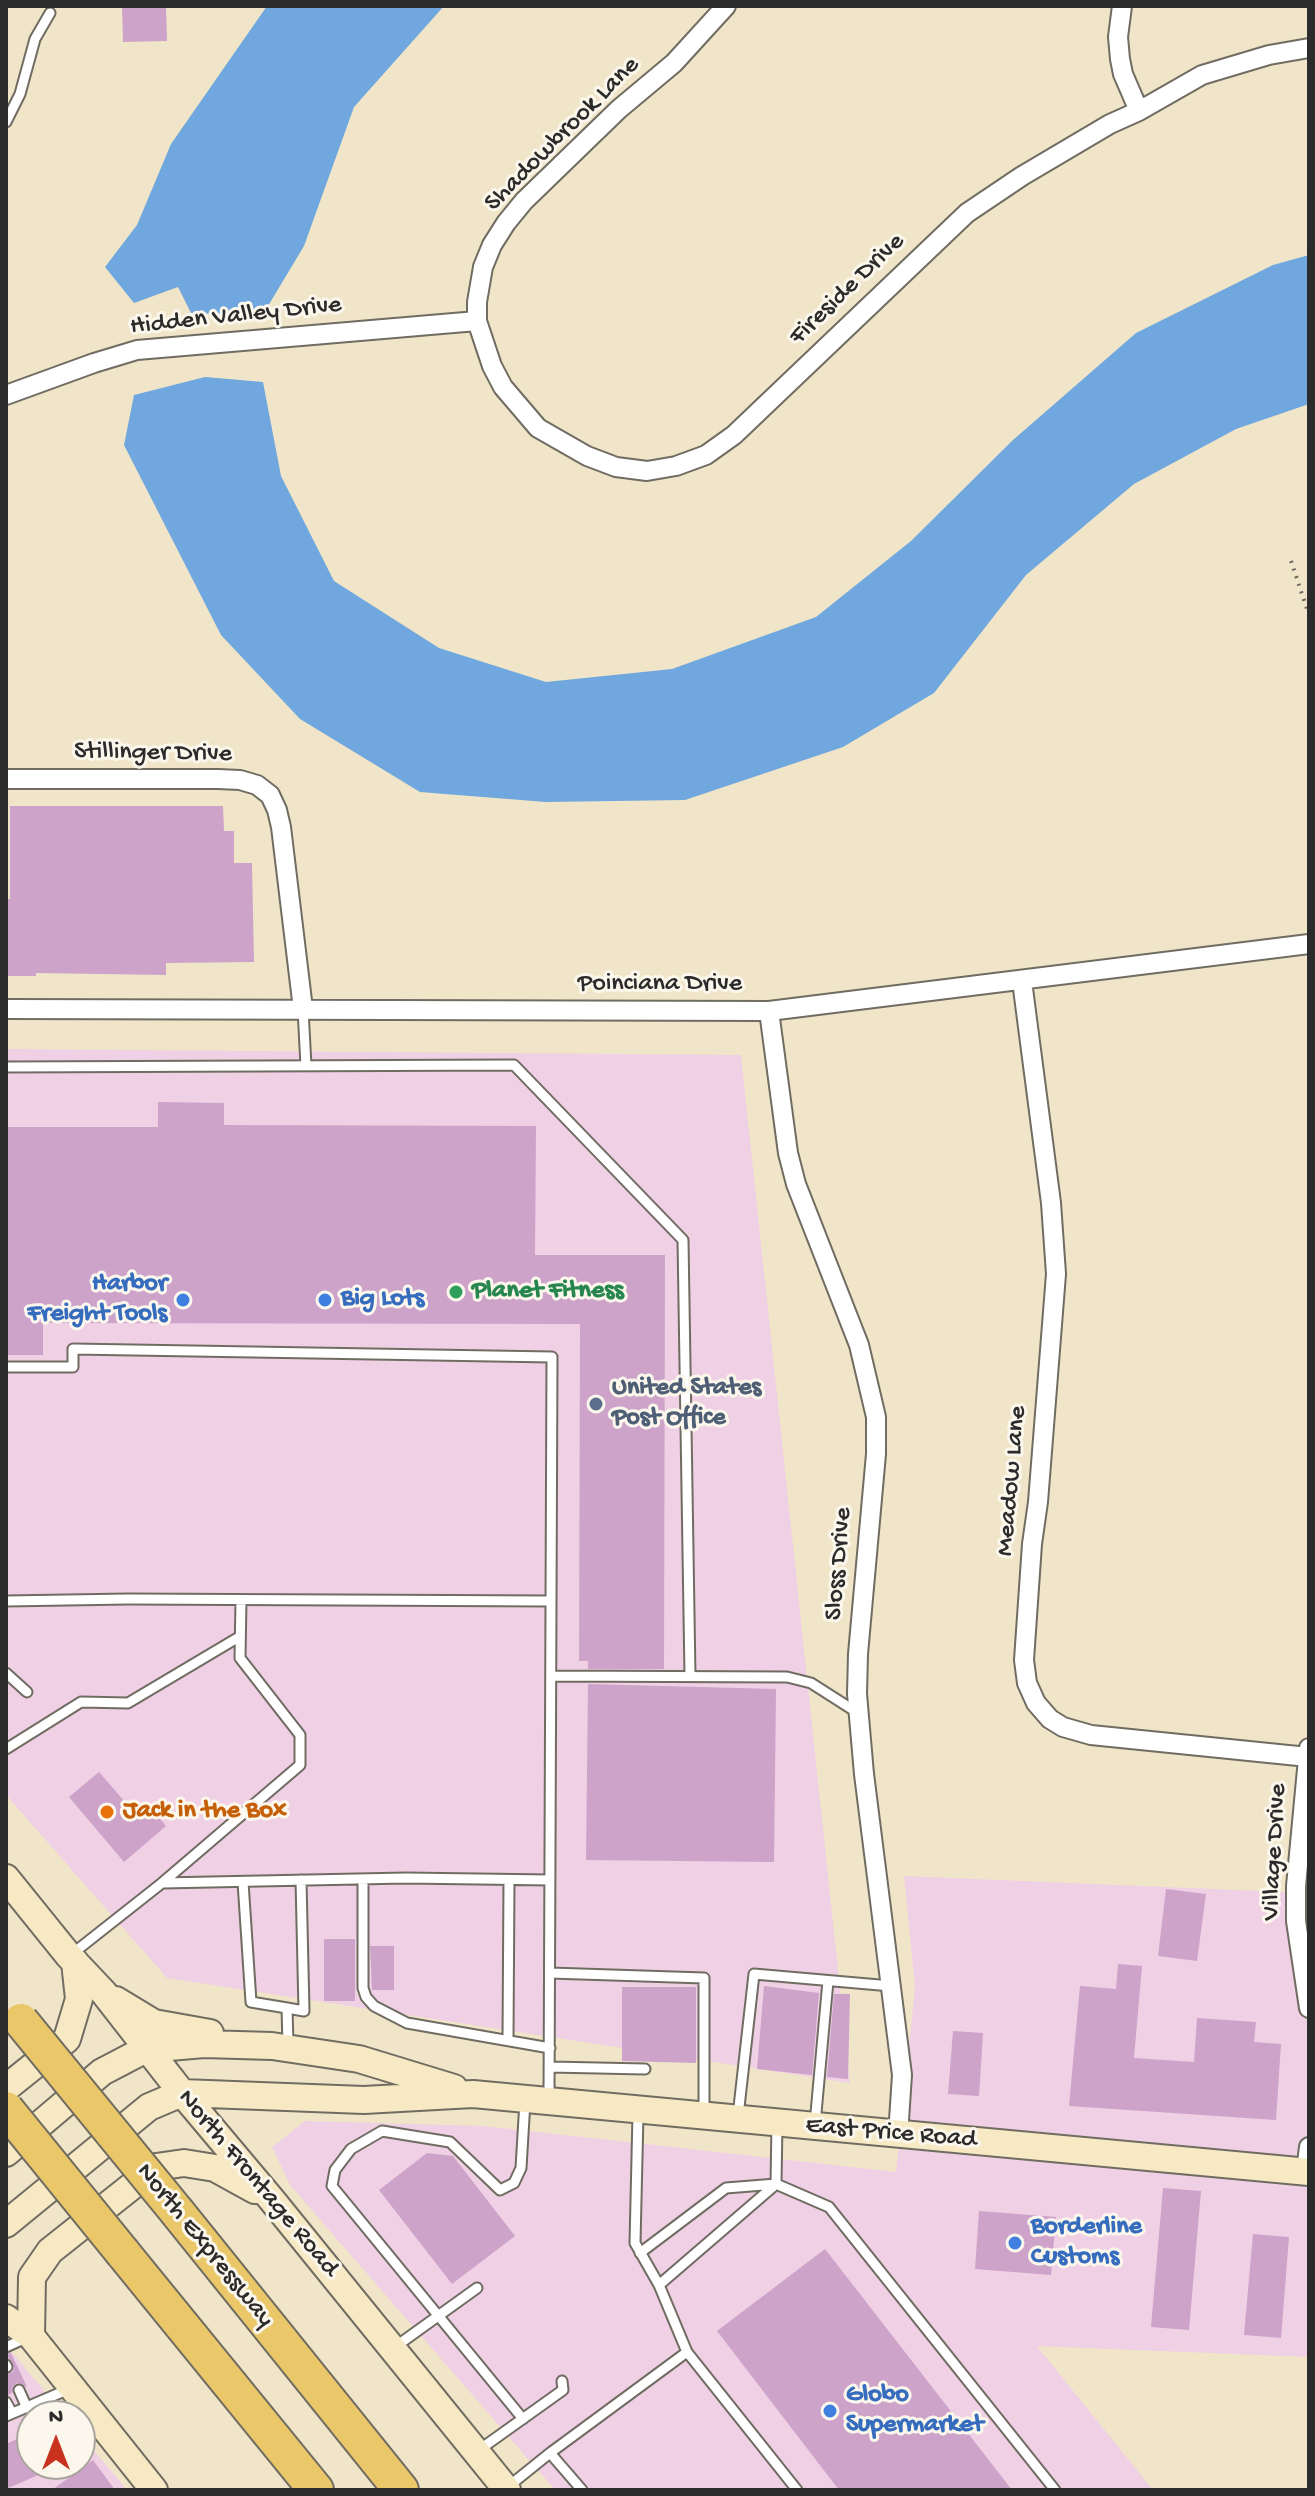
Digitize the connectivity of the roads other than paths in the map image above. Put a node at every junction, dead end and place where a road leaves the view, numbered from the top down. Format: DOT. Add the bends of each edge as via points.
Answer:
graph roads {
  1 [pos="726,6"];
  2 [pos="1122,6"];
  3 [pos="50,13"];
  4 [pos="1309,48"];
  5 [pos="1139,111"];
  6 [pos="6,122"];
  7 [pos="477,321"];
  8 [pos="6,395"];
  9 [pos="6,779"];
  10 [pos="1309,944"];
  11 [pos="1022,981"];
  12 [pos="6,1009"];
  13 [pos="303,1009"];
  14 [pos="769,1011"];
  15 [pos="306,1066"];
  16 [pos="6,1067"];
  17 [pos="6,1367"];
  18 [pos="241,1600"];
  19 [pos="6,1601"];
  20 [pos="551,1601"];
  21 [pos="239,1637"];
  22 [pos="6,1673"];
  23 [pos="551,1676"];
  24 [pos="690,1676"];
  25 [pos="27,1692"];
  26 [pos="859,1713"];
  27 [pos="1309,1746"];
  28 [pos="6,1749"];
  29 [pos="1308,1757"];
  30 [pos="6,1878"];
  31 [pos="363,1879"];
  32 [pos="301,1880"];
  33 [pos="509,1880"];
  34 [pos="550,1880"];
  35 [pos="243,1882"];
  36 [pos="162,1883"];
  37 [pos="72,1959"];
  38 [pos="550,1973"];
  39 [pos="828,1981"];
  40 [pos="891,1986"];
  41 [pos="104,1993"];
  42 [pos="287,2008"];
  43 [pos="1309,2008"];
  44 [pos="13,2012"];
  45 [pos="508,2039"];
  46 [pos="280,2047"];
  47 [pos="550,2048"];
  48 [pos="146,2049"];
  49 [pos="550,2067"];
  50 [pos="645,2069"];
  51 [pos="6,2088"];
  52 [pos="182,2093"];
  53 [pos="473,2094"];
  54 [pos="537,2101"];
  55 [pos="6,2109"];
  56 [pos="638,2110"];
  57 [pos="704,2117"];
  58 [pos="737,2120"];
  59 [pos="777,2123"];
  60 [pos="815,2127"];
  61 [pos="898,2135"];
  62 [pos="6,2153"];
  63 [pos="1308,2163"];
  64 [pos="776,2184"];
  65 [pos="272,2200"];
  66 [pos="6,2224"];
  67 [pos="640,2253"];
  68 [pos="659,2285"];
  69 [pos="477,2288"];
  70 [pos="438,2315"];
  71 [pos="6,2320"];
  72 [pos="31,2336"];
  73 [pos="6,2347"];
  74 [pos="392,2348"];
  75 [pos="687,2352"];
  76 [pos="562,2381"];
  77 [pos="72,2387"];
  78 [pos="19,2390"];
  79 [pos="23,2400"];
  80 [pos="44,2400"];
  81 [pos="6,2402"];
  82 [pos="9,2414"];
  83 [pos="523,2419"];
  84 [pos="354,2432"];
  85 [pos="476,2452"];
  86 [pos="550,2453"];
  87 [pos="507,2489"];
  88 [pos="154,2490"];
  89 [pos="316,2490"];
  90 [pos="401,2490"];
  91 [pos="411,2490"];
  92 [pos="582,2490"];
  93 [pos="797,2490"];
  94 [pos="1055,2490"];
  1 -- 7 [label="street, Shadowbrook Lane" via="674,63 619,109 506,223 483,267"];
  2 -- 5 [label="street" via="1120,59"];
  3 -- 6 [label="lane" via="35,39"];
  4 -- 5 [label="street, Fireside Drive" via="1202,75"];
  5 -- 7 [label="street, Fireside Drive" via="967,213 734,435 706,455 676,466 647,471 616,467 538,428 503,387"];
  7 -- 8 [label="street, Hidden Valley Drive" via="137,350"];
  9 -- 13 [label="street, Stillinger Drive" via="240,780 270,795 281,827"];
  10 -- 11 [label="street, Poinciana Drive"];
  11 -- 14 [label="street, Poinciana Drive"];
  11 -- 29 [label="street, Meadow Lane" via="1056,1274 1031,1559 1027,1683 1050,1719 1091,1735"];
  12 -- 13 [label="street, Poinciana Drive"];
  13 -- 14 [label="street, Poinciana Drive"];
  13 -- 15 [label="lane"];
  14 -- 26 [label="street, Sloss Drive" via="796,1184 859,1345 876,1417 858,1654"];
  15 -- 16 [label="lane"];
  15 -- 24 [label="lane" via="514,1065 683,1240"];
  17 -- 20 [label="lane" via="73,1367 73,1349 552,1357"];
  18 -- 19 [label="lane"];
  18 -- 20 [label="lane"];
  18 -- 21 [label="lane"];
  20 -- 23 [label="lane"];
  21 -- 28 [label="lane" via="128,1703 81,1702"];
  21 -- 36 [label="lane" via="240,1658 300,1735 300,1765"];
  22 -- 25 [label="lane"];
  23 -- 24 [label="lane"];
  23 -- 34 [label="lane"];
  24 -- 26 [label="lane" via="787,1677 811,1683"];
  26 -- 40 [label="street, Sloss Drive"];
  27 -- 29 [label="street, Village Drive"];
  29 -- 43 [label="street, Village Drive" via="1296,1921"];
  30 -- 37 [label="main road, North Frontage Road"];
  31 -- 32 [label="lane"];
  31 -- 33 [label="lane"];
  31 -- 45 [label="lane" via="363,1988 374,2006 407,2023"];
  32 -- 35 [label="lane"];
  32 -- 42 [label="lane" via="304,2011"];
  33 -- 34 [label="lane"];
  33 -- 45 [label="lane"];
  34 -- 38 [label="lane"];
  35 -- 36 [label="lane"];
  35 -- 42 [label="lane" via="251,2002"];
  36 -- 37 [label="lane"];
  37 -- 41 [label="main road, North Frontage Road"];
  37 -- 51 [label="main road" via="79,1999 67,2039"];
  38 -- 47 [label="lane"];
  38 -- 57 [label="lane" via="704,1978"];
  39 -- 40 [label="lane"];
  39 -- 58 [label="lane" via="754,1974"];
  39 -- 60 [label="lane"];
  40 -- 61 [label="street, Sloss Drive" via="902,2075"];
  41 -- 46 [label="main road" via="154,2023"];
  41 -- 48 [label="main road, North Frontage Road"];
  42 -- 46 [label="lane"];
  44 -- 84 [label="highway, North Expressway, bridge"];
  45 -- 47 [label="lane"];
  46 -- 48 [label="main road, East Price Road" via="204,2044"];
  46 -- 53 [label="main road, East Price Road" via="359,2059"];
  47 -- 49 [label="lane"];
  48 -- 52 [label="main road, North Frontage Road"];
  48 -- 62 [label="main road, East Price Road" via="102,2072"];
  49 -- 50 [label="lane"];
  49 -- 54 [label="lane"];
  52 -- 53 [label="main road, East Price Road" via="364,2100"];
  52 -- 65 [label="main road, North Frontage Road"];
  52 -- 66 [label="main road, East Price Road" via="149,2107"];
  53 -- 54 [label="main road, East Price Road"];
  54 -- 56 [label="main road, East Price Road"];
  54 -- 70 [label="lane" via="521,2168 514,2183 500,2190 450,2142 382,2131 351,2149 335,2170 332,2186"];
  55 -- 89 [label="highway, bridge"];
  56 -- 57 [label="main road, East Price Road"];
  56 -- 67 [label="lane" via="635,2243"];
  57 -- 58 [label="main road, East Price Road"];
  58 -- 59 [label="main road, East Price Road"];
  59 -- 60 [label="main road, East Price Road"];
  59 -- 64 [label="lane"];
  60 -- 61 [label="main road, East Price Road"];
  61 -- 63 [label="main road, East Price Road"];
  64 -- 67 [label="lane" via="726,2188"];
  64 -- 68 [label="lane"];
  64 -- 94 [label="lane" via="829,2207"];
  65 -- 72 [label="main road" via="215,2168 184,2163 156,2167 50,2251 32,2277"];
  65 -- 74 [label="main road, North Frontage Road"];
  67 -- 68 [label="lane"];
  68 -- 75 [label="lane"];
  69 -- 70 [label="lane"];
  70 -- 74 [label="lane"];
  70 -- 83 [label="lane"];
  71 -- 72 [label="main road"];
  72 -- 73 [label="lane"];
  72 -- 77 [label="main road"];
  74 -- 85 [label="main road, North Frontage Road"];
  75 -- 86 [label="lane"];
  75 -- 93 [label="lane"];
  76 -- 83 [label="lane" via="563,2390"];
  77 -- 80 [label="lane"];
  77 -- 88 [label="main road"];
  78 -- 79 [label="lane"];
  81 -- 82 [label="lane"];
  83 -- 85 [label="lane"];
  84 -- 90 [label="highway, North Expressway"];
  84 -- 91 [label="highway"];
  85 -- 87 [label="main road, North Frontage Road"];
  86 -- 87 [label="lane"];
  86 -- 92 [label="lane"];
}
